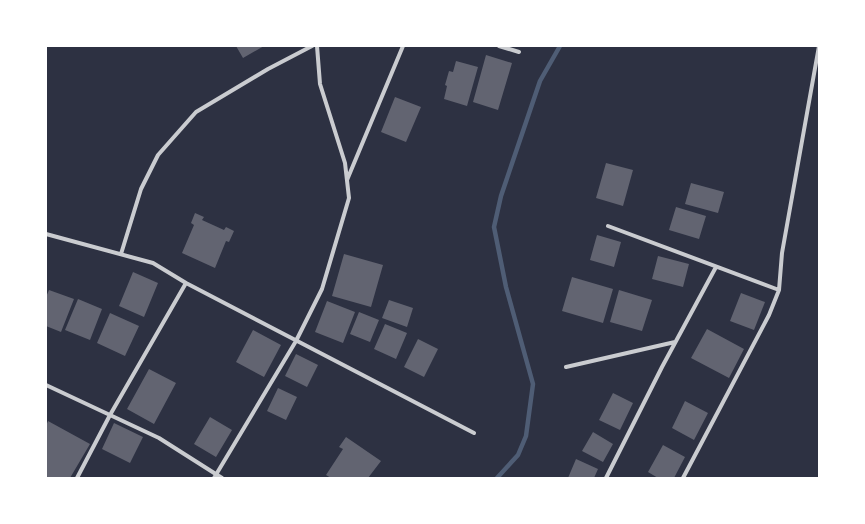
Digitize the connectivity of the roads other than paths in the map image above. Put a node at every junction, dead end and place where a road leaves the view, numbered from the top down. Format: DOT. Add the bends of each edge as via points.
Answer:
graph roads {
  1 [pos="312,46"];
  2 [pos="317,46"];
  3 [pos="403,46"];
  4 [pos="499,46"];
  5 [pos="819,46"];
  6 [pos="519,52"];
  7 [pos="347,180"];
  8 [pos="608,226"];
  9 [pos="46,234"];
  10 [pos="121,254"];
  11 [pos="716,267"];
  12 [pos="186,283"];
  13 [pos="779,290"];
  14 [pos="296,341"];
  15 [pos="675,342"];
  16 [pos="566,367"];
  17 [pos="46,384"];
  18 [pos="110,414"];
  19 [pos="474,433"];
  20 [pos="215,476"];
  21 [pos="77,478"];
  22 [pos="222,478"];
  23 [pos="606,478"];
  24 [pos="682,478"];
  1 -- 10 [label="street" via="196,112 158,155 141,189"];
  2 -- 7 [label="street" via="320,84 345,163"];
  3 -- 7 [label="street"];
  4 -- 6 [label="street"];
  5 -- 13 [label="street" via="782,252"];
  7 -- 14 [label="street" via="349,198 322,289"];
  8 -- 11 [label="street"];
  9 -- 10 [label="street"];
  10 -- 12 [label="street" via="153,263"];
  11 -- 13 [label="street"];
  11 -- 15 [label="street"];
  12 -- 14 [label="street"];
  12 -- 18 [label="street"];
  13 -- 24 [label="street" via="769,315"];
  14 -- 19 [label="street"];
  14 -- 20 [label="street"];
  15 -- 16 [label="street"];
  15 -- 23 [label="street"];
  17 -- 18 [label="street"];
  18 -- 20 [label="street" via="159,438"];
  18 -- 21 [label="street"];
  20 -- 22 [label="street"];
}
